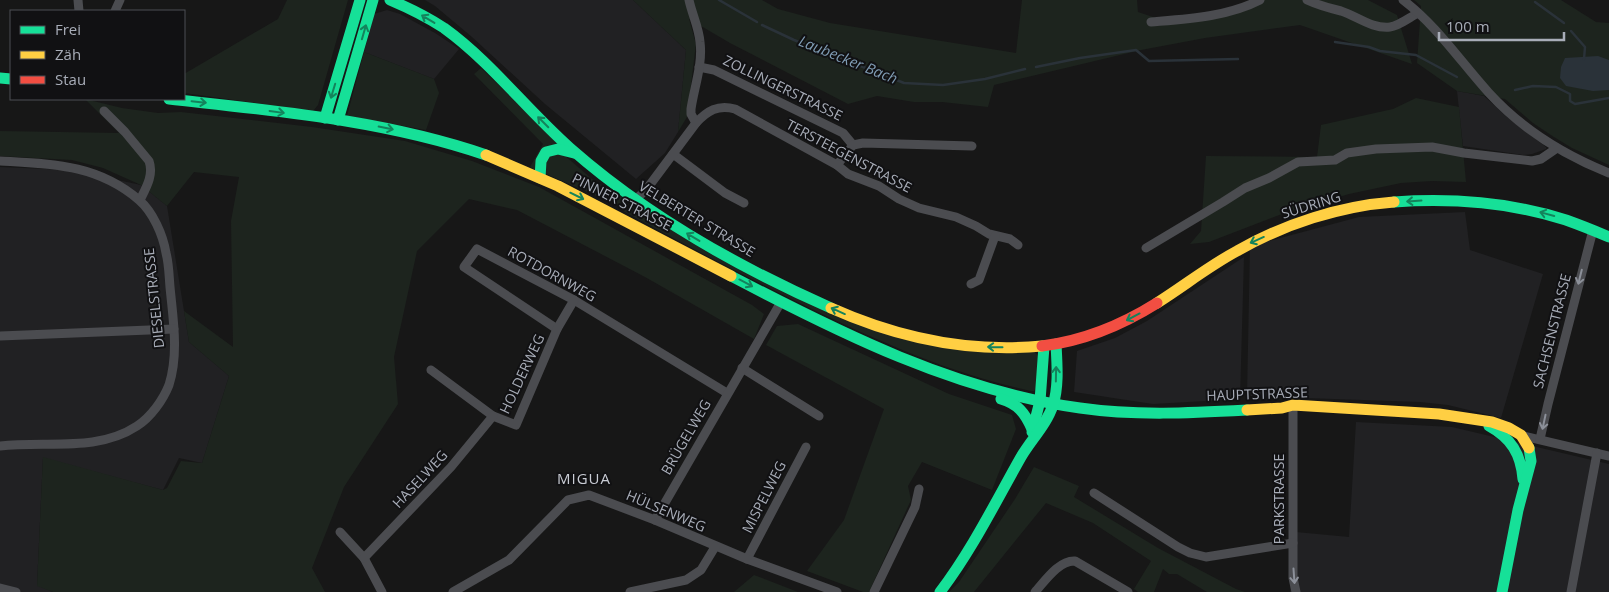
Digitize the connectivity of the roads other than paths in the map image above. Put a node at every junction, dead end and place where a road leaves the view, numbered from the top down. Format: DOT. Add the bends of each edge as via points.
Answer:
graph roads {
  1 [pos="360,0"];
  2 [pos="373,0"];
  3 [pos="390,0"];
  4 [pos="689,0"];
  5 [pos="1260,0"];
  6 [pos="1307,0"];
  7 [pos="1402,0"];
  8 [pos="1418,13"];
  9 [pos="1151,22"];
  10 [pos="699,67"];
  11 [pos="177,100"];
  12 [pos="104,112"];
  13 [pos="325,118"];
  14 [pos="338,120"];
  15 [pos="696,123"];
  16 [pos="853,145"];
  17 [pos="972,146"];
  18 [pos="1557,148"];
  19 [pos="672,154"];
  20 [pos="578,155"];
  21 [pos="0,161"];
  22 [pos="837,165"];
  23 [pos="1609,173"];
  24 [pos="540,178"];
  25 [pos="140,200"];
  26 [pos="635,200"];
  27 [pos="744,203"];
  28 [pos="613,214"];
  29 [pos="1593,230"];
  30 [pos="995,236"];
  31 [pos="1609,237"];
  32 [pos="1018,246"];
  33 [pos="1146,248"];
  34 [pos="971,284"];
  35 [pos="574,300"];
  36 [pos="781,302"];
  37 [pos="174,329"];
  38 [pos="557,329"];
  39 [pos="0,336"];
  40 [pos="1056,344"];
  41 [pos="1044,346"];
  42 [pos="900,356"];
  43 [pos="742,368"];
  44 [pos="431,370"];
  45 [pos="727,393"];
  46 [pos="1040,401"];
  47 [pos="1054,404"];
  48 [pos="1293,405"];
  49 [pos="492,416"];
  50 [pos="819,416"];
  51 [pos="1475,420"];
  52 [pos="1032,429"];
  53 [pos="1500,432"];
  54 [pos="1521,435"];
  55 [pos="1540,439"];
  56 [pos="1029,443"];
  57 [pos="0,446"];
  58 [pos="806,447"];
  59 [pos="1597,453"];
  60 [pos="1609,456"];
  61 [pos="918,489"];
  62 [pos="1094,493"];
  63 [pos="1523,494"];
  64 [pos="654,520"];
  65 [pos="340,532"];
  66 [pos="1294,543"];
  67 [pos="715,547"];
  68 [pos="364,558"];
  69 [pos="747,560"];
  70 [pos="0,588"];
  71 [pos="16,592"];
  72 [pos="382,592"];
  73 [pos="453,592"];
  74 [pos="630,592"];
  75 [pos="837,592"];
  76 [pos="874,592"];
  77 [pos="940,592"];
  78 [pos="1035,592"];
  79 [pos="1128,592"];
  80 [pos="1296,592"];
  81 [pos="1502,592"];
  82 [pos="1571,592"];
  1 -- 13 [label="street, one-way"];
  14 -- 2 [label="street, one-way"];
  20 -- 3 [label="street, VELBERTER STRASSE, one-way" via="450,33"];
  4 -- 10 [label="street" via="700,41"];
  5 -- 9 [label="street" via="1204,16"];
  6 -- 8 [label="street" via="1370,24 1384,26 1396,26"];
  7 -- 8 [label="street"];
  8 -- 18 [label="street" via="1504,108"];
  10 -- 15 [label="street" via="691,109"];
  10 -- 16 [label="street, ZOLLINGERSTRASSE" via="714,70 828,125 843,133"];
  11 -- 13 [label="street, PINNER STRASSE, one-way"];
  12 -- 25 [label="street" via="149,161 150,178"];
  13 -- 14 [label="street, PINNER STRASSE"];
  14 -- 24 [label="street, PINNER STRASSE, one-way" via="408,132 477,152"];
  15 -- 19 [label="street, TERSTEEGENSTRASSE"];
  15 -- 22 [label="street, TERSTEEGENSTRASSE" via="709,111 727,106"];
  16 -- 17 [label="street"];
  16 -- 22 [label="street"];
  18 -- 23 [label="street"];
  18 -- 33 [label="street" via="1532,161 1432,147 1376,149 1347,153 1335,160 1298,162 1244,188"];
  19 -- 26 [label="street, TERSTEEGENSTRASSE"];
  19 -- 27 [label="street"];
  20 -- 24 [label="street" via="560,148 547,151 540,161"];
  20 -- 26 [label="street, VELBERTER STRASSE"];
  21 -- 25 [label="street, DIESELSTRASSE" via="72,167 96,173"];
  22 -- 30 [label="street, TERSTEEGENSTRASSE" via="848,174 879,186 919,208 956,218"];
  24 -- 28 [label="street, PINNER STRASSE, one-way"];
  25 -- 37 [label="street, DIESELSTRASSE" via="150,212 166,253"];
  26 -- 28 [label="street"];
  41 -- 26 [label="street, VELBERTER STRASSE, one-way" via="1009,348 946,344 878,326 800,294 748,268"];
  28 -- 36 [label="street, PINNER STRASSE, one-way"];
  29 -- 31 [label="street, SÜDRING"];
  29 -- 40 [label="street, SÜDRING, one-way" via="1521,207 1462,200 1414,200 1360,207 1281,230 1249,244 1136,316 1076,341"];
  29 -- 55 [label="street, SACHSENSTRASSE, one-way"];
  30 -- 32 [label="street, TERSTEEGENSTRASSE" via="1010,239"];
  30 -- 34 [label="street" via="979,280"];
  35 -- 38 [label="street, HOLDERWEG"];
  35 -- 38 [label="street, ROTDORNWEG" via="477,249 464,267"];
  35 -- 45 [label="street, ROTDORNWEG"];
  36 -- 42 [label="street, PINNER STRASSE"];
  36 -- 43 [label="street, BRÜGELWEG"];
  37 -- 39 [label="street"];
  37 -- 57 [label="street, DIESELSTRASSE" via="174,365 168,386 155,409 137,426 108,440"];
  38 -- 49 [label="street, HOLDERWEG" via="516,425"];
  40 -- 41 [label="street, SÜDRING"];
  47 -- 40 [label="street, one-way"];
  41 -- 46 [label="street"];
  42 -- 46 [label="street, PINNER STRASSE" via="976,384"];
  42 -- 52 [label="street" via="935,378 1017,405 1024,411"];
  43 -- 45 [label="street, BRÜGELWEG"];
  43 -- 50 [label="street"];
  44 -- 49 [label="street, HOLDERWEG"];
  45 -- 64 [label="street, BRÜGELWEG"];
  46 -- 47 [label="street, HAUPTSTRASSE"];
  46 -- 52 [label="street"];
  47 -- 48 [label="street, HAUPTSTRASSE" via="1130,413 1264,409"];
  47 -- 56 [label="street"];
  48 -- 51 [label="street, HAUPTSTRASSE" via="1419,412"];
  48 -- 66 [label="street, PARKSTRASSE"];
  49 -- 68 [label="street, HASELWEG" via="451,467"];
  51 -- 53 [label="street, HAUPTSTRASSE"];
  51 -- 54 [label="street, HAUPTSTRASSE" via="1504,426"];
  52 -- 56 [label="street"];
  53 -- 54 [label="street, HAUPTSTRASSE"];
  53 -- 63 [label="street" via="1517,448 1522,466"];
  54 -- 55 [label="street, HAUPTSTRASSE"];
  54 -- 63 [label="street" via="1529,446 1532,461"];
  55 -- 59 [label="street, HAUPTSTRASSE"];
  56 -- 77 [label="street" via="980,534"];
  58 -- 69 [label="street, MISPELWEG"];
  59 -- 60 [label="street, HAUPTSTRASSE"];
  59 -- 82 [label="street"];
  61 -- 76 [label="street" via="915,508"];
  62 -- 66 [label="street" via="1178,547 1206,557"];
  63 -- 81 [label="street"];
  64 -- 67 [label="street, HÜLSENWEG"];
  64 -- 73 [label="street, HÜLSENWEG" via="589,495 568,500 509,560"];
  65 -- 68 [label="street"];
  66 -- 80 [label="street, PARKSTRASSE, one-way"];
  67 -- 69 [label="street, HÜLSENWEG"];
  67 -- 74 [label="street" via="701,570 686,580"];
  68 -- 72 [label="street"];
  69 -- 75 [label="street, HÜLSENWEG"];
  70 -- 71 [label="street"];
  78 -- 79 [label="street" via="1068,561 1075,561"];
}
